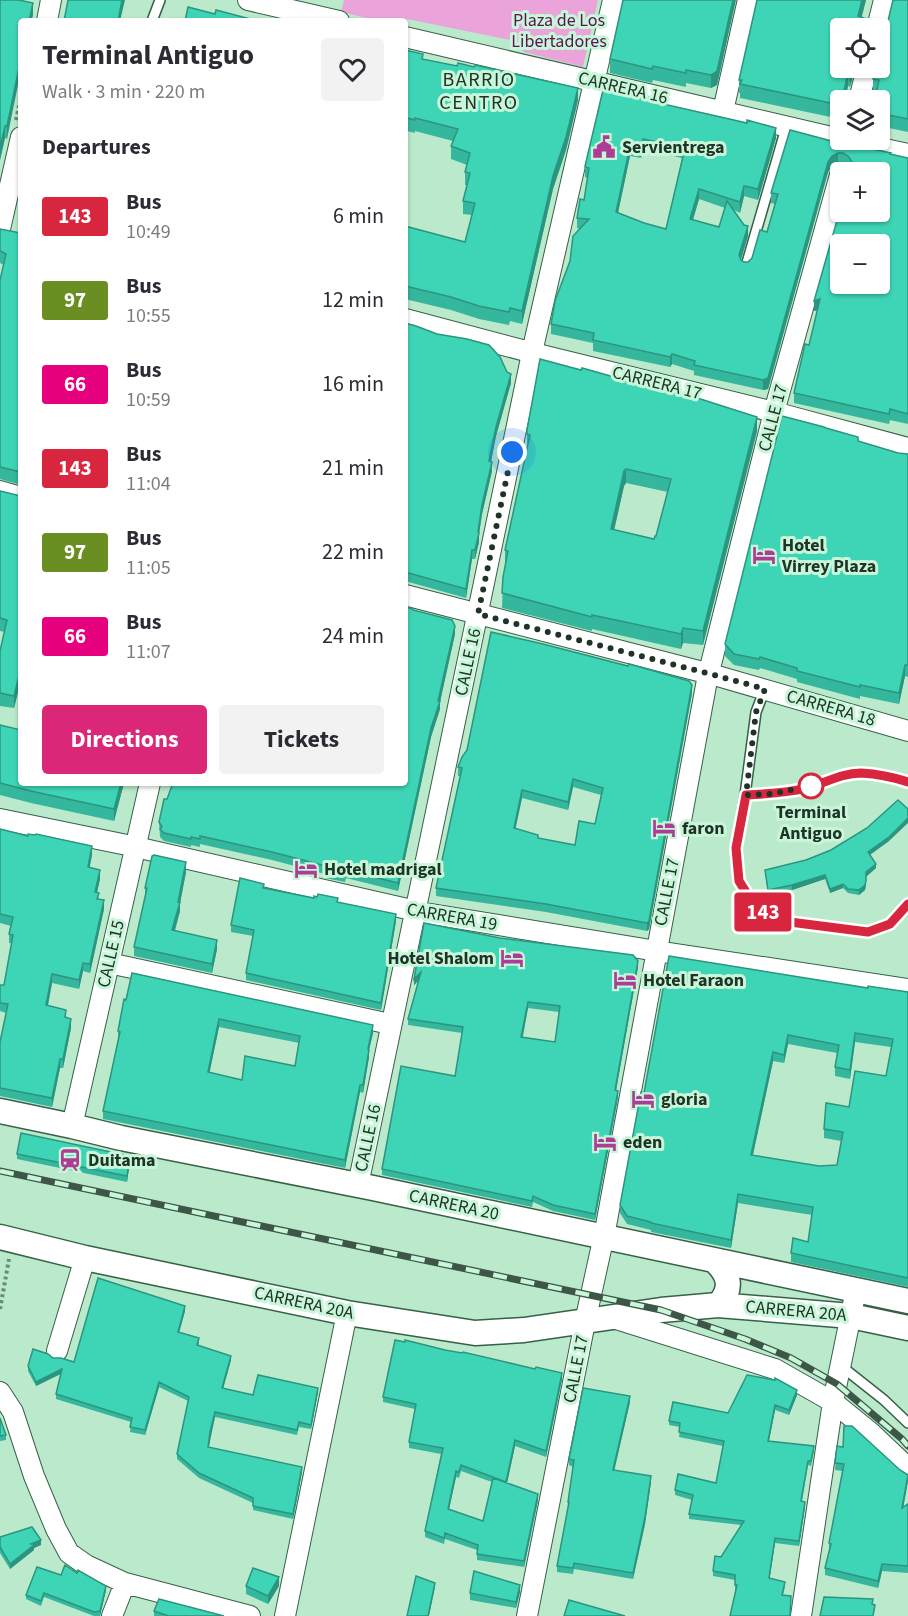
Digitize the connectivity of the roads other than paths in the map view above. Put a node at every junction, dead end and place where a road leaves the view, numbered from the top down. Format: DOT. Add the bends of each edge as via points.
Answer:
graph roads {
  1 [pos="51,0"];
  2 [pos="160,0"];
  3 [pos="248,0"];
  4 [pos="613,0"];
  5 [pos="884,0"];
  6 [pos="747,4"];
  7 [pos="330,15"];
  8 [pos="48,18"];
  9 [pos="153,18"];
  10 [pos="880,18"];
  11 [pos="408,38"];
  12 [pos="595,81"];
  13 [pos="723,111"];
  14 [pos="784,126"];
  15 [pos="830,136"];
  16 [pos="890,150"];
  17 [pos="18,153"];
  18 [pos="908,154"];
  19 [pos="830,210"];
  20 [pos="6,223"];
  21 [pos="746,266"];
  22 [pos="408,320"];
  23 [pos="534,352"];
  24 [pos="774,412"];
  25 [pos="908,448"];
  26 [pos="0,491"];
  27 [pos="18,496"];
  28 [pos="408,596"];
  29 [pos="478,614"];
  30 [pos="708,673"];
  31 [pos="765,689"];
  32 [pos="908,731"];
  33 [pos="908,782"];
  34 [pos="149,786"];
  35 [pos="746,795"];
  36 [pos="0,819"];
  37 [pos="136,847"];
  38 [pos="908,904"];
  39 [pos="414,911"];
  40 [pos="656,951"];
  41 [pos="109,963"];
  42 [pos="908,989"];
  43 [pos="390,1024"];
  44 [pos="0,1111"];
  45 [pos="72,1126"];
  46 [pos="358,1185"];
  47 [pos="603,1236"];
  48 [pos="6,1239"];
  49 [pos="85,1258"];
  50 [pos="714,1260"];
  51 [pos="856,1290"];
  52 [pos="908,1301"];
  53 [pos="718,1305"];
  54 [pos="347,1313"];
  55 [pos="851,1316"];
  56 [pos="612,1318"];
  57 [pos="585,1322"];
  58 [pos="908,1328"];
  59 [pos="57,1351"];
  60 [pos="841,1366"];
  61 [pos="0,1392"];
  62 [pos="833,1402"];
  63 [pos="908,1423"];
  64 [pos="908,1468"];
  65 [pos="128,1584"];
  66 [pos="112,1616"];
  67 [pos="250,1616"];
  68 [pos="285,1616"];
  69 [pos="527,1616"];
  70 [pos="801,1616"];
  1 -- 8 [label="street"];
  2 -- 9 [label="lane"];
  3 -- 7 [label="street"];
  4 -- 12 [label="street, CALLE 16"];
  5 -- 10 [label="street"];
  6 -- 13 [label="street"];
  11 -- 12 [label="street, CARRERA 16"];
  12 -- 13 [label="street, CARRERA 16"];
  12 -- 23 [label="street, CALLE 16"];
  13 -- 14 [label="street, CARRERA 16"];
  14 -- 15 [label="street, CARRERA 16"];
  14 -- 21 [label="lane"];
  16 -- 18 [label="street, CARRERA 16"];
  17 -- 20 [label="street"];
  19 -- 24 [label="street, CALLE 17"];
  22 -- 23 [label="street, CARRERA 17"];
  23 -- 24 [label="street, CARRERA 17"];
  23 -- 29 [label="street, CALLE 16"];
  24 -- 25 [label="street, CARRERA 17"];
  24 -- 30 [label="street, CALLE 17"];
  26 -- 27 [label="street"];
  28 -- 29 [label="street, CARRERA 18"];
  29 -- 30 [label="street, CARRERA 18"];
  29 -- 39 [label="street, CALLE 16"];
  30 -- 31 [label="street, CARRERA 18"];
  30 -- 40 [label="street, CALLE 17"];
  31 -- 32 [label="street, CARRERA 18"];
  31 -- 35 [label="lane" via="756,712"];
  33 -- 35 [label="lane" via="860,773 807,788"];
  34 -- 37 [label="street, CALLE 15"];
  35 -- 38 [label="lane" via="736,848 739,881 756,908 774,920 868,932 890,924"];
  36 -- 37 [label="street, CARRERA 19"];
  37 -- 39 [label="street, CARRERA 19"];
  37 -- 41 [label="street, CALLE 15"];
  39 -- 40 [label="street, CARRERA 19"];
  39 -- 43 [label="street, CALLE 16"];
  40 -- 42 [label="street, CARRERA 19"];
  40 -- 47 [label="street, CALLE 17"];
  41 -- 43 [label="street"];
  41 -- 45 [label="street, CALLE 15"];
  43 -- 46 [label="street, CALLE 16"];
  44 -- 45 [label="street, CARRERA 20"];
  45 -- 46 [label="street, CARRERA 20"];
  46 -- 47 [label="street, CARRERA 20"];
  47 -- 50 [label="street, CARRERA 20"];
  47 -- 57 [label="street, CALLE 17"];
  48 -- 49 [label="street, CARRERA 20A"];
  49 -- 54 [label="street, CARRERA 20A"];
  49 -- 59 [label="street"];
  50 -- 51 [label="street, CARRERA 20"];
  50 -- 53 [label="street" via="728,1280"];
  51 -- 52 [label="street, CARRERA 20"];
  51 -- 55 [label="street"];
  53 -- 55 [label="street, CARRERA 20A"];
  53 -- 56 [label="street, CARRERA 20A"];
  54 -- 57 [label="street, CARRERA 20A" via="475,1334"];
  54 -- 68 [label="street"];
  55 -- 58 [label="street, CARRERA 20A"];
  55 -- 60 [label="street"];
  56 -- 57 [label="street, CARRERA 20A"];
  56 -- 62 [label="street, CARRERA 20A" via="775,1369"];
  57 -- 69 [label="street, CALLE 17"];
  60 -- 62 [label="street"];
  60 -- 63 [label="lane"];
  61 -- 65 [label="street" via="13,1412 34,1476 69,1552 86,1565"];
  62 -- 64 [label="street, CARRERA 20A"];
  62 -- 70 [label="street"];
  65 -- 66 [label="street"];
  65 -- 67 [label="street"];
}
